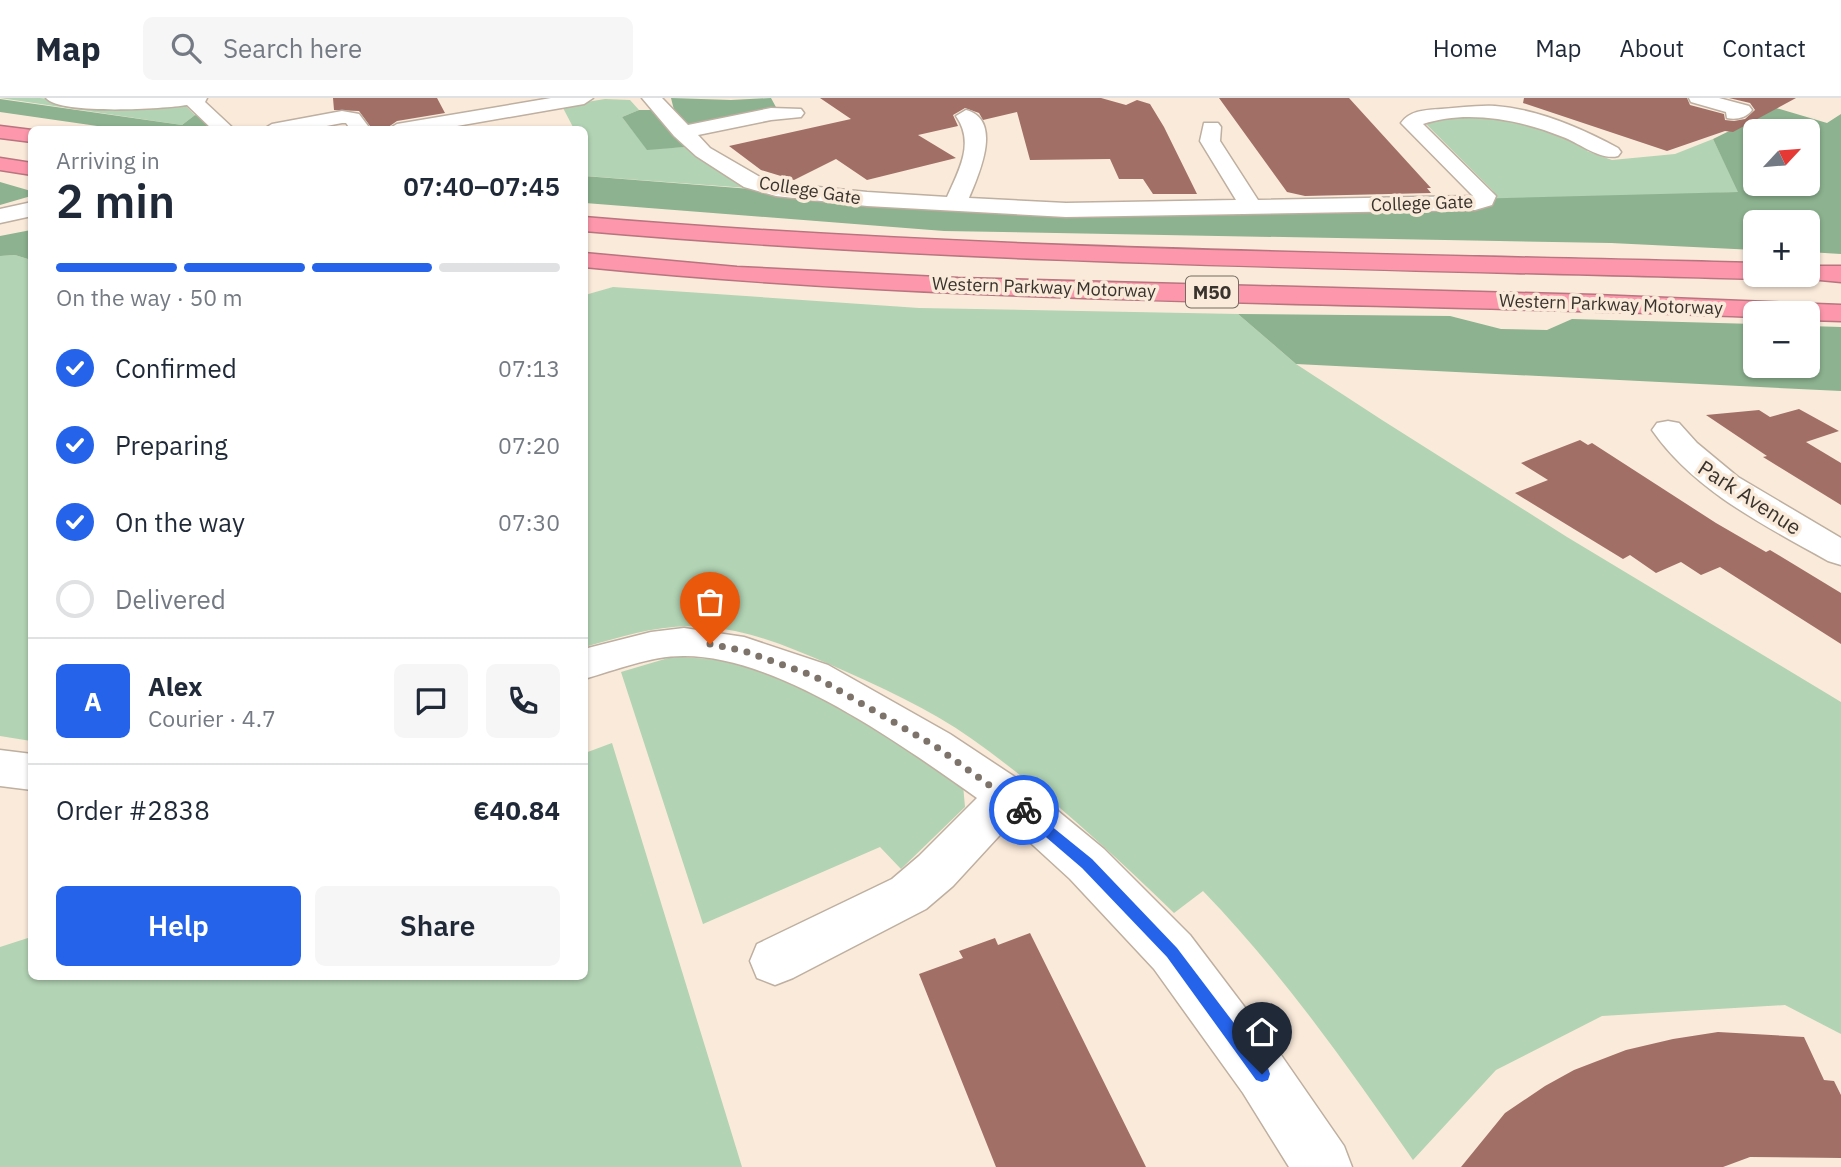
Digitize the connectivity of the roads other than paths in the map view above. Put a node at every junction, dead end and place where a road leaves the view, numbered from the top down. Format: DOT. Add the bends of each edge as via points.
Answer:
graph roads {
  1 [pos="55,98"];
  2 [pos="584,98"];
  3 [pos="651,98"];
  4 [pos="1698,98"];
  5 [pos="195,99"];
  6 [pos="563,100"];
  7 [pos="348,103"];
  8 [pos="794,113"];
  9 [pos="1734,114"];
  10 [pos="314,115"];
  11 [pos="966,116"];
  12 [pos="221,126"];
  13 [pos="264,126"];
  14 [pos="357,126"];
  15 [pos="419,126"];
  16 [pos="1211,127"];
  17 [pos="0,132"];
  18 [pos="681,132"];
  19 [pos="28,136"];
  20 [pos="1611,152"];
  21 [pos="0,164"];
  22 [pos="28,168"];
  23 [pos="955,205"];
  24 [pos="1251,206"];
  25 [pos="28,210"];
  26 [pos="0,216"];
  27 [pos="588,223"];
  28 [pos="588,260"];
  29 [pos="1743,271"];
  30 [pos="1820,273"];
  31 [pos="1841,274"];
  32 [pos="1841,313"];
  33 [pos="1668,429"];
  34 [pos="1841,553"];
  35 [pos="588,663"];
  36 [pos="0,768"];
  37 [pos="28,772"];
  38 [pos="1008,796"];
  39 [pos="775,961"];
  40 [pos="1323,1167"];
  1 -- 5 [label="street" via="110,105"];
  2 -- 6 [label="street"];
  3 -- 18 [label="street, College Gate"];
  4 -- 9 [label="street" via="1742,110"];
  5 -- 12 [label="street"];
  6 -- 15 [label="street"];
  7 -- 10 [label="street"];
  8 -- 18 [label="street"];
  10 -- 13 [label="street"];
  10 -- 14 [label="street" via="352,118"];
  11 -- 23 [label="street" via="978,138"];
  16 -- 24 [label="street" via="1210,141"];
  17 -- 19 [label="highway"];
  18 -- 23 [label="street, College Gate" via="703,152 752,182"];
  20 -- 24 [label="street, College Gate" via="1508,114 1426,117 1414,119 1412,126 1479,188 1484,200 1448,205"];
  21 -- 22 [label="highway"];
  23 -- 24 [label="street, College Gate" via="1066,209"];
  25 -- 26 [label="street"];
  27 -- 29 [label="highway, Western Parkway Motorway / M50" via="759,239 1000,251"];
  28 -- 32 [label="highway, Western Parkway Motorway / M50" via="737,275 958,286"];
  30 -- 31 [label="highway"];
  33 -- 34 [label="street, Park Avenue" via="1714,477"];
  35 -- 38 [label="street" via="684,642 744,651 814,676 935,746"];
  36 -- 37 [label="street"];
  38 -- 39 [label="street" via="909,894"];
  38 -- 40 [label="street" via="1087,864 1172,953 1262,1074"];
}
